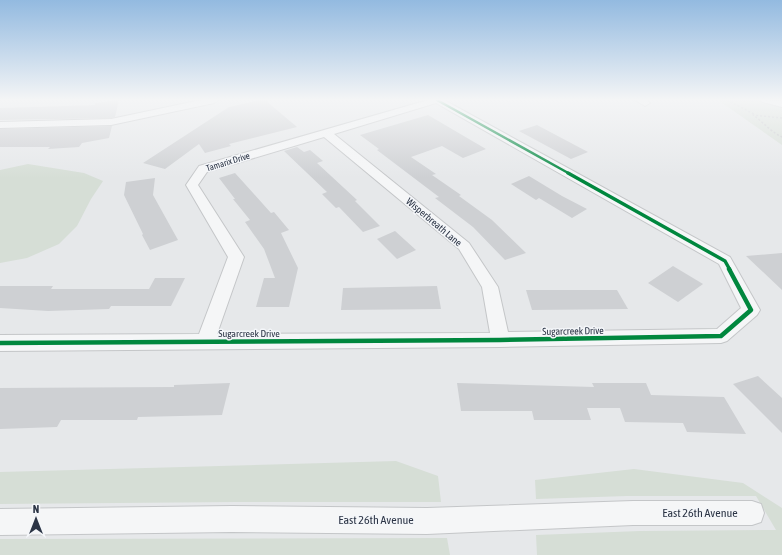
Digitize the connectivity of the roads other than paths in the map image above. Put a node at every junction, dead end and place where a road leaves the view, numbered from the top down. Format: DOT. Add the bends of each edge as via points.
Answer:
graph roads {
  1 [pos="350,126"];
  2 [pos="484,126"];
  3 [pos="326,133"];
  4 [pos="500,340"];
  5 [pos="206,341"];
  6 [pos="0,343"];
  7 [pos="752,513"];
  8 [pos="0,522"];
  1 -- 3 [label="street, Tamarix Drive"];
  2 -- 4 [label="street, Sugarcreek Drive" via="724,261 752,310 721,336"];
  3 -- 4 [label="street, Wisperbreath Lane" via="464,246 490,287"];
  3 -- 5 [label="street, Tamarix Drive" via="203,169 192,186 236,258"];
  4 -- 5 [label="street, Sugarcreek Drive"];
  5 -- 6 [label="street, Sugarcreek Drive"];
  7 -- 8 [label="street, East 26th Avenue" via="633,513 427,521 232,519"];
}
